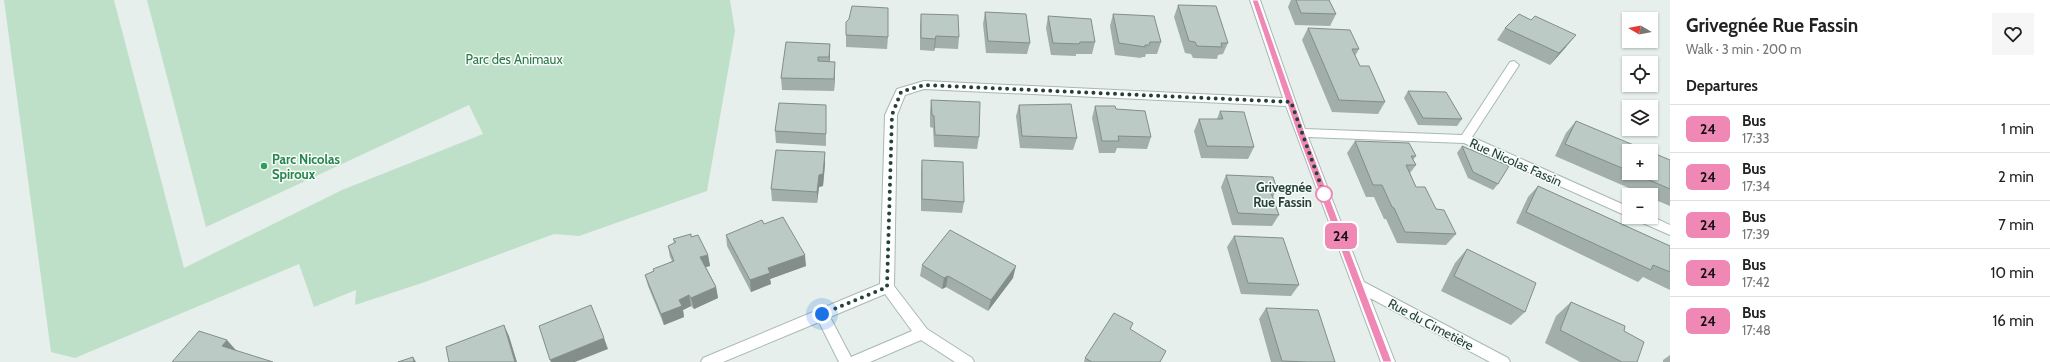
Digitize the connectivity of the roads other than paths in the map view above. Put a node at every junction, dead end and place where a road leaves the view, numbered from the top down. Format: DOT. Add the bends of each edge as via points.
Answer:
graph roads {
  1 [pos="1255,0"];
  2 [pos="1514,65"];
  3 [pos="1291,102"];
  4 [pos="1301,133"];
  5 [pos="1465,139"];
  6 [pos="1622,209"];
  7 [pos="1656,224"];
  8 [pos="1670,230"];
  9 [pos="1360,286"];
  10 [pos="887,287"];
  11 [pos="822,314"];
  12 [pos="922,333"];
  13 [pos="708,362"];
  14 [pos="846,362"];
  15 [pos="855,362"];
  16 [pos="967,362"];
  17 [pos="1388,362"];
  18 [pos="1503,362"];
  1 -- 3 [label="street"];
  2 -- 5 [label="street"];
  3 -- 4 [label="street"];
  3 -- 10 [label="street" via="924,85 901,92 892,115"];
  4 -- 5 [label="street, Rue Nicolas Fassin"];
  4 -- 9 [label="street"];
  5 -- 6 [label="street, Rue Nicolas Fassin"];
  7 -- 8 [label="street"];
  9 -- 17 [label="street"];
  9 -- 18 [label="street, Rue du Cimetière"];
  10 -- 11 [label="street"];
  10 -- 12 [label="street"];
  11 -- 13 [label="street"];
  11 -- 14 [label="street"];
  12 -- 15 [label="street"];
  12 -- 16 [label="street"];
}
